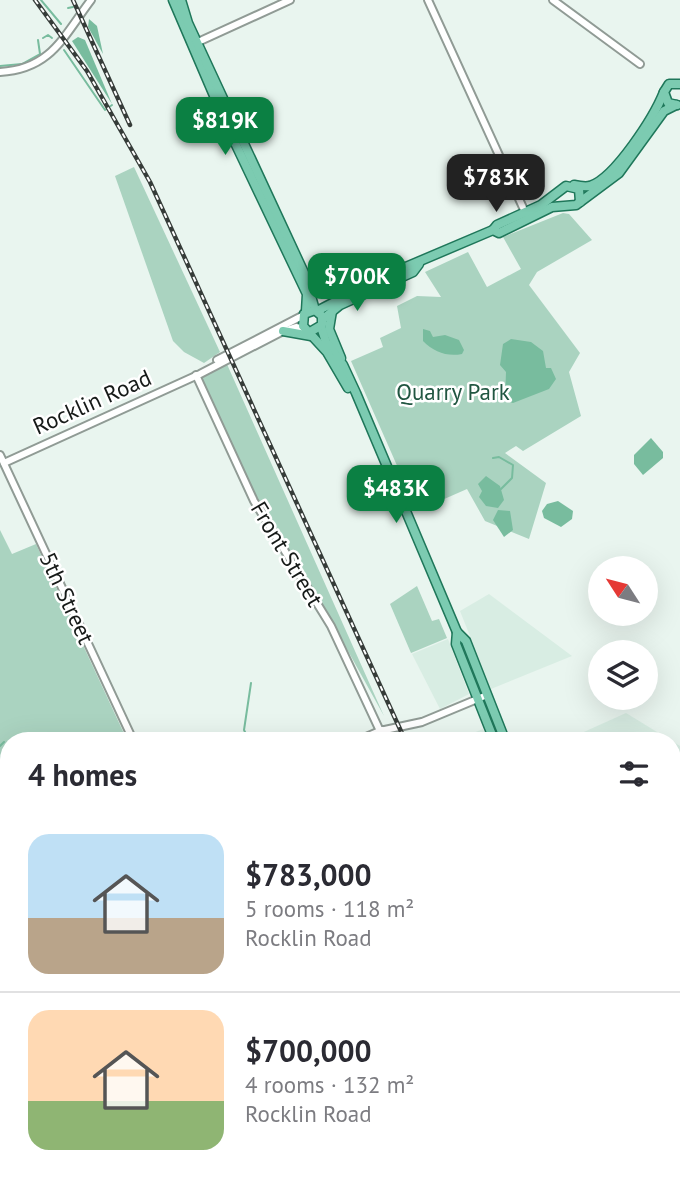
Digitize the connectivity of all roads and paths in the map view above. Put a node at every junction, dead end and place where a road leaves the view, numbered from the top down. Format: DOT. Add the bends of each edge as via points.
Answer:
graph roads {
  1 [pos="91,0"];
  2 [pos="173,0"];
  3 [pos="181,0"];
  4 [pos="290,0"];
  5 [pos="428,0"];
  6 [pos="553,0"];
  7 [pos="198,42"];
  8 [pos="640,64"];
  9 [pos="0,72"];
  10 [pos="678,82"];
  11 [pos="664,92"];
  12 [pos="678,104"];
  13 [pos="641,131"];
  14 [pos="630,147"];
  15 [pos="627,164"];
  16 [pos="619,173"];
  17 [pos="573,185"];
  18 [pos="562,189"];
  19 [pos="580,202"];
  20 [pos="566,206"];
  21 [pos="547,209"];
  22 [pos="525,212"];
  23 [pos="493,230"];
  24 [pos="504,230"];
  25 [pos="419,264"];
  26 [pos="304,275"];
  27 [pos="387,275"];
  28 [pos="354,291"];
  29 [pos="369,292"];
  30 [pos="332,311"];
  31 [pos="310,312"];
  32 [pos="322,323"];
  33 [pos="283,331"];
  34 [pos="310,333"];
  35 [pos="341,363"];
  36 [pos="196,375"];
  37 [pos="356,398"];
  38 [pos="0,455"];
  39 [pos="4,463"];
  40 [pos="457,632"];
  41 [pos="487,695"];
  42 [pos="477,699"];
  43 [pos="380,731"];
  44 [pos="129,732"];
  45 [pos="491,732"];
  46 [pos="502,732"];
  1 -- 9 [label="street" via="43,60 22,70"];
  2 -- 31 [label="main road" via="307,294"];
  3 -- 7 [label="main road"];
  4 -- 7 [label="street"];
  5 -- 22 [label="street"];
  6 -- 8 [label="street"];
  7 -- 26 [label="main road"];
  10 -- 11 [label="main road"];
  11 -- 12 [label="main road" via="666,101"];
  11 -- 13 [label="main road"];
  12 -- 15 [label="main road" via="664,111"];
  13 -- 14 [label="main road"];
  13 -- 15 [label="main road" via="643,137"];
  14 -- 16 [label="main road"];
  14 -- 17 [label="main road" via="592,185"];
  15 -- 16 [label="main road"];
  16 -- 19 [label="main road"];
  17 -- 18 [label="main road"];
  17 -- 19 [label="main road" via="581,192"];
  18 -- 20 [label="main road" via="560,198"];
  18 -- 22 [label="main road, Rocklin Road"];
  19 -- 20 [label="main road"];
  20 -- 21 [label="main road, Rocklin Road"];
  21 -- 22 [label="main road"];
  21 -- 24 [label="main road, Rocklin Road"];
  22 -- 23 [label="main road, Rocklin Road"];
  22 -- 24 [label="main road"];
  23 -- 24 [label="main road, Rocklin Road"];
  23 -- 25 [label="main road, Rocklin Road"];
  25 -- 27 [label="main road, Rocklin Road"];
  25 -- 29 [label="main road, Rocklin Road"];
  26 -- 28 [label="main road" via="321,302"];
  26 -- 31 [label="main road"];
  27 -- 28 [label="main road, Rocklin Road"];
  27 -- 29 [label="main road"];
  28 -- 31 [label="main road, Rocklin Road"];
  29 -- 30 [label="main road, Rocklin Road"];
  30 -- 32 [label="main road, Rocklin Road"];
  30 -- 35 [label="main road" via="330,329"];
  31 -- 32 [label="main road"];
  31 -- 34 [label="main road"];
  31 -- 36 [label="street, Rocklin Road" via="242,344"];
  32 -- 34 [label="main road, Rocklin Road"];
  32 -- 35 [label="main road" via="326,342"];
  33 -- 34 [label="main road"];
  33 -- 34 [label="street, Rocklin Road" via="296,327"];
  33 -- 36 [label="street, Rocklin Road"];
  34 -- 37 [label="main road" via="332,358"];
  35 -- 37 [label="main road"];
  36 -- 39 [label="street, Rocklin Road"];
  36 -- 43 [label="street, Front Street" via="254,501 331,626"];
  37 -- 40 [label="main road"];
  38 -- 39 [label="street, 5th Street"];
  39 -- 44 [label="street, 5th Street"];
  40 -- 41 [label="main road" via="466,641"];
  40 -- 42 [label="main road" via="456,644"];
  41 -- 42 [label="street"];
  41 -- 46 [label="main road"];
  42 -- 43 [label="street" via="426,720"];
  42 -- 45 [label="main road"];
}
